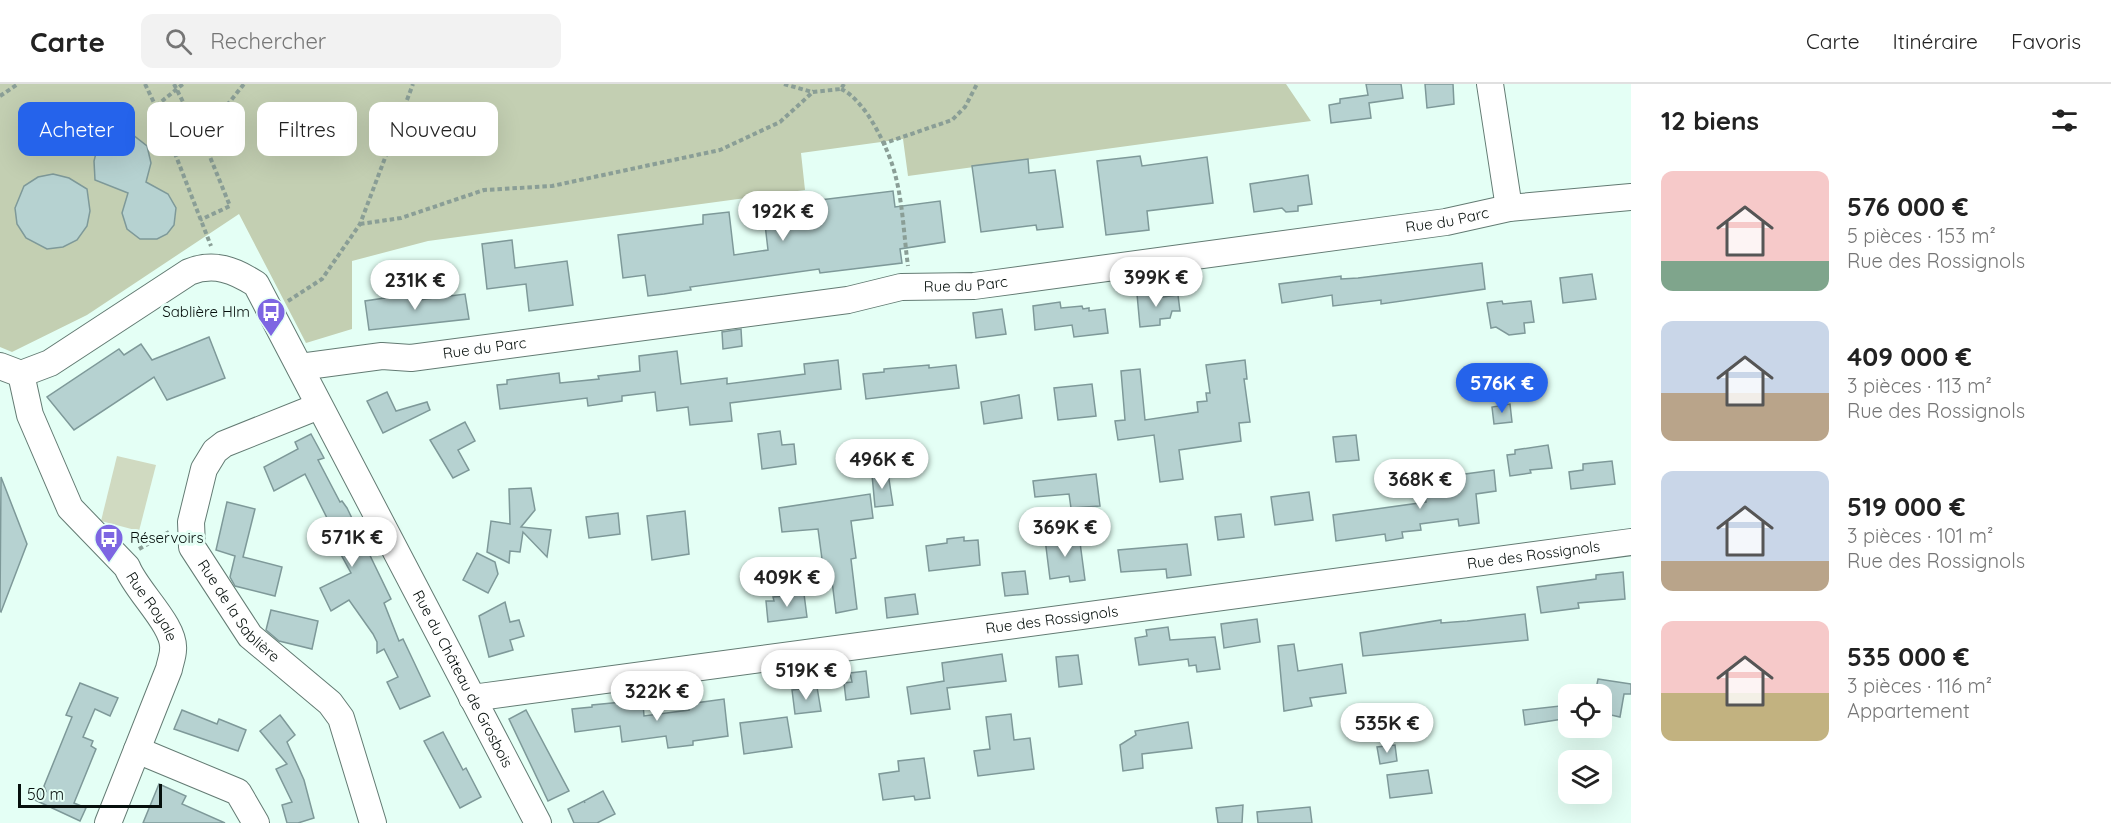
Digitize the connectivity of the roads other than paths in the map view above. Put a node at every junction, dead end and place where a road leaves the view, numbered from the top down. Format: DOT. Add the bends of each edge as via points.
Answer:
graph roads {
  1 [pos="1490,84"];
  2 [pos="1631,197"];
  3 [pos="1509,208"];
  4 [pos="300,367"];
  5 [pos="10,370"];
  6 [pos="319,406"];
  7 [pos="1631,542"];
  8 [pos="472,698"];
  9 [pos="137,750"];
  10 [pos="108,823"];
  11 [pos="256,823"];
  12 [pos="373,823"];
  13 [pos="538,823"];
  1 -- 3 [label="street"];
  2 -- 3 [label="street, Rue du Parc"];
  3 -- 4 [label="street, Rue du Parc" via="1446,222 986,284 909,287 848,300 411,358 382,356"];
  4 -- 5 [label="street, Rue du Château de Grosbois" via="256,284 219,266 189,272 50,363"];
  4 -- 6 [label="street, Rue du Château de Grosbois"];
  5 -- 9 [label="street, Rue Royale" via="70,508 127,567 171,635 174,649 169,669"];
  6 -- 8 [label="street, Rue du Château de Grosbois"];
  6 -- 12 [label="street, Rue de la Sablière" via="215,451 204,469 191,522 191,539 199,561 250,636 330,703 341,718"];
  7 -- 8 [label="street, Rue des Rossignols"];
  8 -- 13 [label="street, Rue du Château de Grosbois"];
  9 -- 10 [label="street, Rue Royale"];
  9 -- 11 [label="street" via="238,792"];
}
